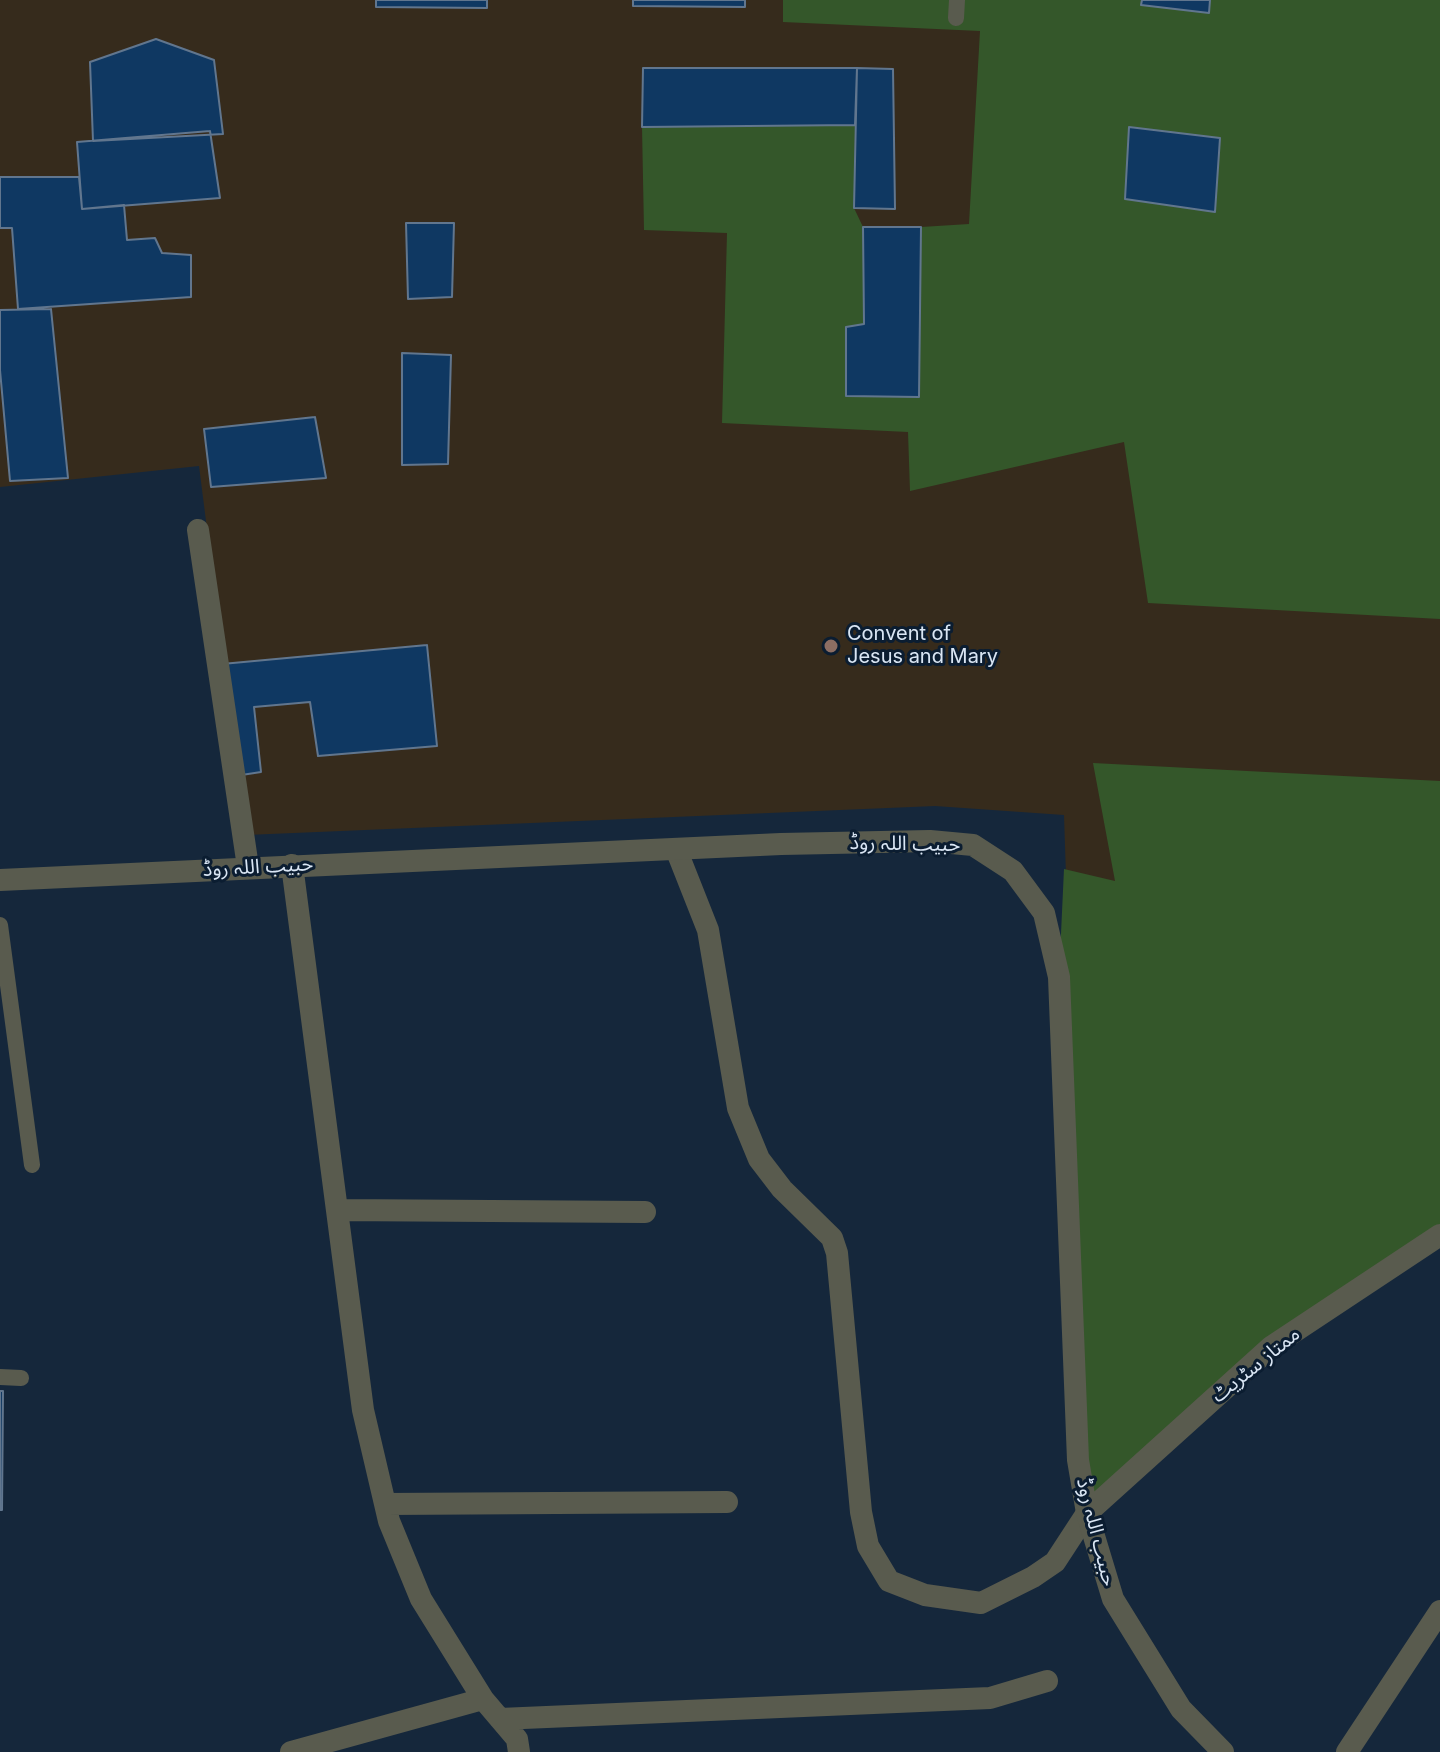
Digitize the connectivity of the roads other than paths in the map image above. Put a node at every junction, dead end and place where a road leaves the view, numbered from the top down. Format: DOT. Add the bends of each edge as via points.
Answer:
graph roads {
  1 [pos="957,0"];
  2 [pos="956,18"];
  3 [pos="198,530"];
  4 [pos="676,849"];
  5 [pos="292,865"];
  6 [pos="248,867"];
  7 [pos="0,880"];
  8 [pos="0,925"];
  9 [pos="32,1165"];
  10 [pos="337,1210"];
  11 [pos="645,1212"];
  12 [pos="1440,1235"];
  13 [pos="0,1377"];
  14 [pos="21,1378"];
  15 [pos="727,1502"];
  16 [pos="385,1504"];
  17 [pos="1087,1513"];
  18 [pos="1440,1611"];
  19 [pos="1047,1681"];
  20 [pos="483,1699"];
  21 [pos="500,1719"];
  22 [pos="291,1752"];
  23 [pos="519,1752"];
  24 [pos="1223,1752"];
  25 [pos="1347,1752"];
  1 -- 2 [label="lane"];
  3 -- 6 [label="street"];
  4 -- 5 [label="street, حبیب اللہ روڈ"];
  4 -- 17 [label="street, حبیب اللہ روڈ" via="930,841 973,845 1013,871 1044,913 1059,977 1078,1460"];
  4 -- 17 [label="street, ممتاز سٹریٹ" via="708,930 738,1108 759,1159 832,1238 837,1253 861,1512 868,1546 889,1581 925,1595 981,1603 1055,1562"];
  5 -- 6 [label="street, حبیب اللہ روڈ"];
  5 -- 10 [label="street"];
  6 -- 7 [label="street, حبیب اللہ روڈ"];
  8 -- 9 [label="lane"];
  10 -- 11 [label="street"];
  10 -- 16 [label="street" via="363,1410"];
  12 -- 17 [label="street, ممتاز سٹریٹ" via="1271,1347"];
  13 -- 14 [label="lane"];
  15 -- 16 [label="street"];
  16 -- 20 [label="street" via="421,1599"];
  17 -- 24 [label="street, حبیب اللہ روڈ" via="1113,1599 1181,1709"];
  18 -- 25 [label="street"];
  19 -- 21 [label="street" via="990,1698"];
  20 -- 21 [label="street"];
  20 -- 22 [label="street"];
  21 -- 23 [label="street" via="517,1739"];
}
